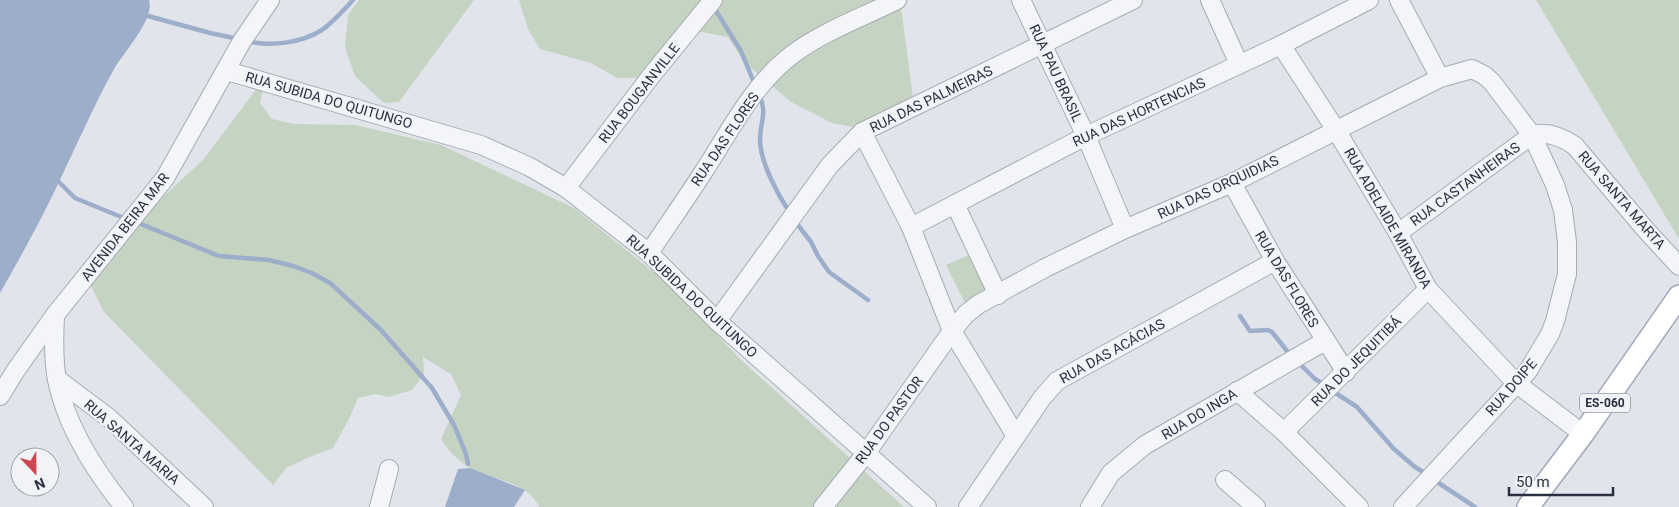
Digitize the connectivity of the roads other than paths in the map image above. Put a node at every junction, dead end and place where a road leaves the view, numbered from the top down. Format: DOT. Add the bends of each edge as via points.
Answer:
graph roads {
  1 [pos="270,0"];
  2 [pos="713,0"];
  3 [pos="897,0"];
  4 [pos="1022,0"];
  5 [pos="1133,0"];
  6 [pos="1210,0"];
  7 [pos="1369,0"];
  8 [pos="1399,0"];
  9 [pos="1044,44"];
  10 [pos="1281,45"];
  11 [pos="1239,64"];
  12 [pos="227,71"];
  13 [pos="1440,78"];
  14 [pos="1492,82"];
  15 [pos="1336,130"];
  16 [pos="862,132"];
  17 [pos="1532,135"];
  18 [pos="1086,136"];
  19 [pos="1232,183"];
  20 [pos="566,188"];
  21 [pos="955,204"];
  22 [pos="911,227"];
  23 [pos="1125,229"];
  24 [pos="1398,233"];
  25 [pos="649,253"];
  26 [pos="1275,261"];
  27 [pos="1679,266"];
  28 [pos="1428,289"];
  29 [pos="998,295"];
  30 [pos="1679,296"];
  31 [pos="55,315"];
  32 [pos="717,321"];
  33 [pos="952,331"];
  34 [pos="1325,341"];
  35 [pos="1346,372"];
  36 [pos="57,379"];
  37 [pos="1516,383"];
  38 [pos="1237,391"];
  39 [pos="0,396"];
  40 [pos="1284,432"];
  41 [pos="1583,434"];
  42 [pos="1016,436"];
  43 [pos="867,452"];
  44 [pos="389,469"];
  45 [pos="1225,480"];
  46 [pos="124,507"];
  47 [pos="204,507"];
  48 [pos="379,507"];
  49 [pos="823,507"];
  50 [pos="927,507"];
  51 [pos="968,507"];
  52 [pos="1090,507"];
  53 [pos="1256,507"];
  54 [pos="1359,507"];
  55 [pos="1403,507"];
  56 [pos="1528,507"];
  1 -- 12 [label="street, AVENIDA BEIRA MAR" via="242,41"];
  2 -- 20 [label="street, RUA BOUGANVILLE"];
  3 -- 25 [label="street, RUA DAS FLORES" via="813,40 773,71 747,102"];
  4 -- 9 [label="street, RUA PAU BRASIL"];
  5 -- 9 [label="street, RUA DAS PALMEIRAS"];
  6 -- 11 [label="street"];
  7 -- 10 [label="street, RUA DAS HORTENCIAS"];
  8 -- 13 [label="street"];
  9 -- 16 [label="street, RUA DAS PALMEIRAS"];
  9 -- 18 [label="street, RUA PAU BRASIL"];
  10 -- 11 [label="street, RUA DAS HORTENCIAS"];
  10 -- 15 [label="street, RUA ADELAIDE MIRANDA"];
  11 -- 18 [label="street, RUA DAS HORTENCIAS"];
  12 -- 20 [label="street, RUA SUBIDA DO QUITUNGO" via="481,145 530,166"];
  12 -- 31 [label="street, AVENIDA BEIRA MAR" via="164,178"];
  13 -- 14 [label="street, RUA DAS ORQUIDIAS" via="1472,69"];
  13 -- 15 [label="street, RUA DAS ORQUIDIAS"];
  14 -- 17 [label="street, RUA DOIPE"];
  15 -- 19 [label="street, RUA DAS ORQUIDIAS"];
  15 -- 24 [label="street, RUA ADELAIDE MIRANDA"];
  16 -- 22 [label="street"];
  16 -- 32 [label="street, RUA DAS PALMEIRAS" via="830,164"];
  17 -- 24 [label="street, RUA CASTANHEIRAS"];
  17 -- 27 [label="street, RUA SANTA MARTA" via="1540,133 1563,138 1575,146"];
  17 -- 37 [label="street, RUA DOIPE" via="1563,210 1567,274 1550,334"];
  18 -- 21 [label="street, RUA DAS HORTENCIAS"];
  18 -- 23 [label="street, RUA PAU BRASIL"];
  19 -- 23 [label="street, RUA DAS ORQUIDIAS"];
  19 -- 26 [label="street, RUA DAS FLORES"];
  20 -- 25 [label="street, RUA SUBIDA DO QUITUNGO"];
  21 -- 22 [label="street, RUA DAS HORTENCIAS"];
  21 -- 29 [label="street"];
  22 -- 33 [label="street"];
  23 -- 29 [label="street, RUA DAS ORQUIDIAS"];
  24 -- 28 [label="street, RUA ADELAIDE MIRANDA"];
  25 -- 32 [label="street, RUA SUBIDA DO QUITUNGO"];
  26 -- 34 [label="street, RUA DAS FLORES"];
  26 -- 42 [label="street, RUA DAS ACÁCIAS" via="1057,380"];
  28 -- 35 [label="street, RUA DO JEQUITIBÁ"];
  28 -- 37 [label="street, RUA ADELAIDE MIRANDA"];
  29 -- 33 [label="street, RUA DAS ORQUIDIAS" via="966,314"];
  30 -- 41 [label="main road, ES-060"];
  31 -- 36 [label="street"];
  31 -- 39 [label="street, AVENIDA BEIRA MAR"];
  32 -- 43 [label="street, RUA SUBIDA DO QUITUNGO"];
  33 -- 42 [label="street"];
  33 -- 43 [label="street, RUA DO PASTOR"];
  34 -- 35 [label="street, RUA DAS FLORES"];
  34 -- 38 [label="street, RUA DO INGA"];
  35 -- 40 [label="street, RUA DO JEQUITIBÁ"];
  36 -- 46 [label="street" via="66,414 103,481"];
  36 -- 47 [label="street, RUA SANTA MARIA" via="109,418"];
  37 -- 41 [label="street, RUA ADELAIDE MIRANDA"];
  37 -- 55 [label="street, RUA DOIPE"];
  38 -- 40 [label="street"];
  38 -- 52 [label="street, RUA DO INGA" via="1145,445 1112,473"];
  40 -- 54 [label="street"];
  41 -- 56 [label="main road, ES-060"];
  42 -- 51 [label="street, RUA DAS ACÁCIAS"];
  43 -- 49 [label="street, RUA DO PASTOR"];
  43 -- 50 [label="street, RUA SUBIDA DO QUITUNGO"];
  44 -- 48 [label="street"];
  45 -- 53 [label="street"];
}
